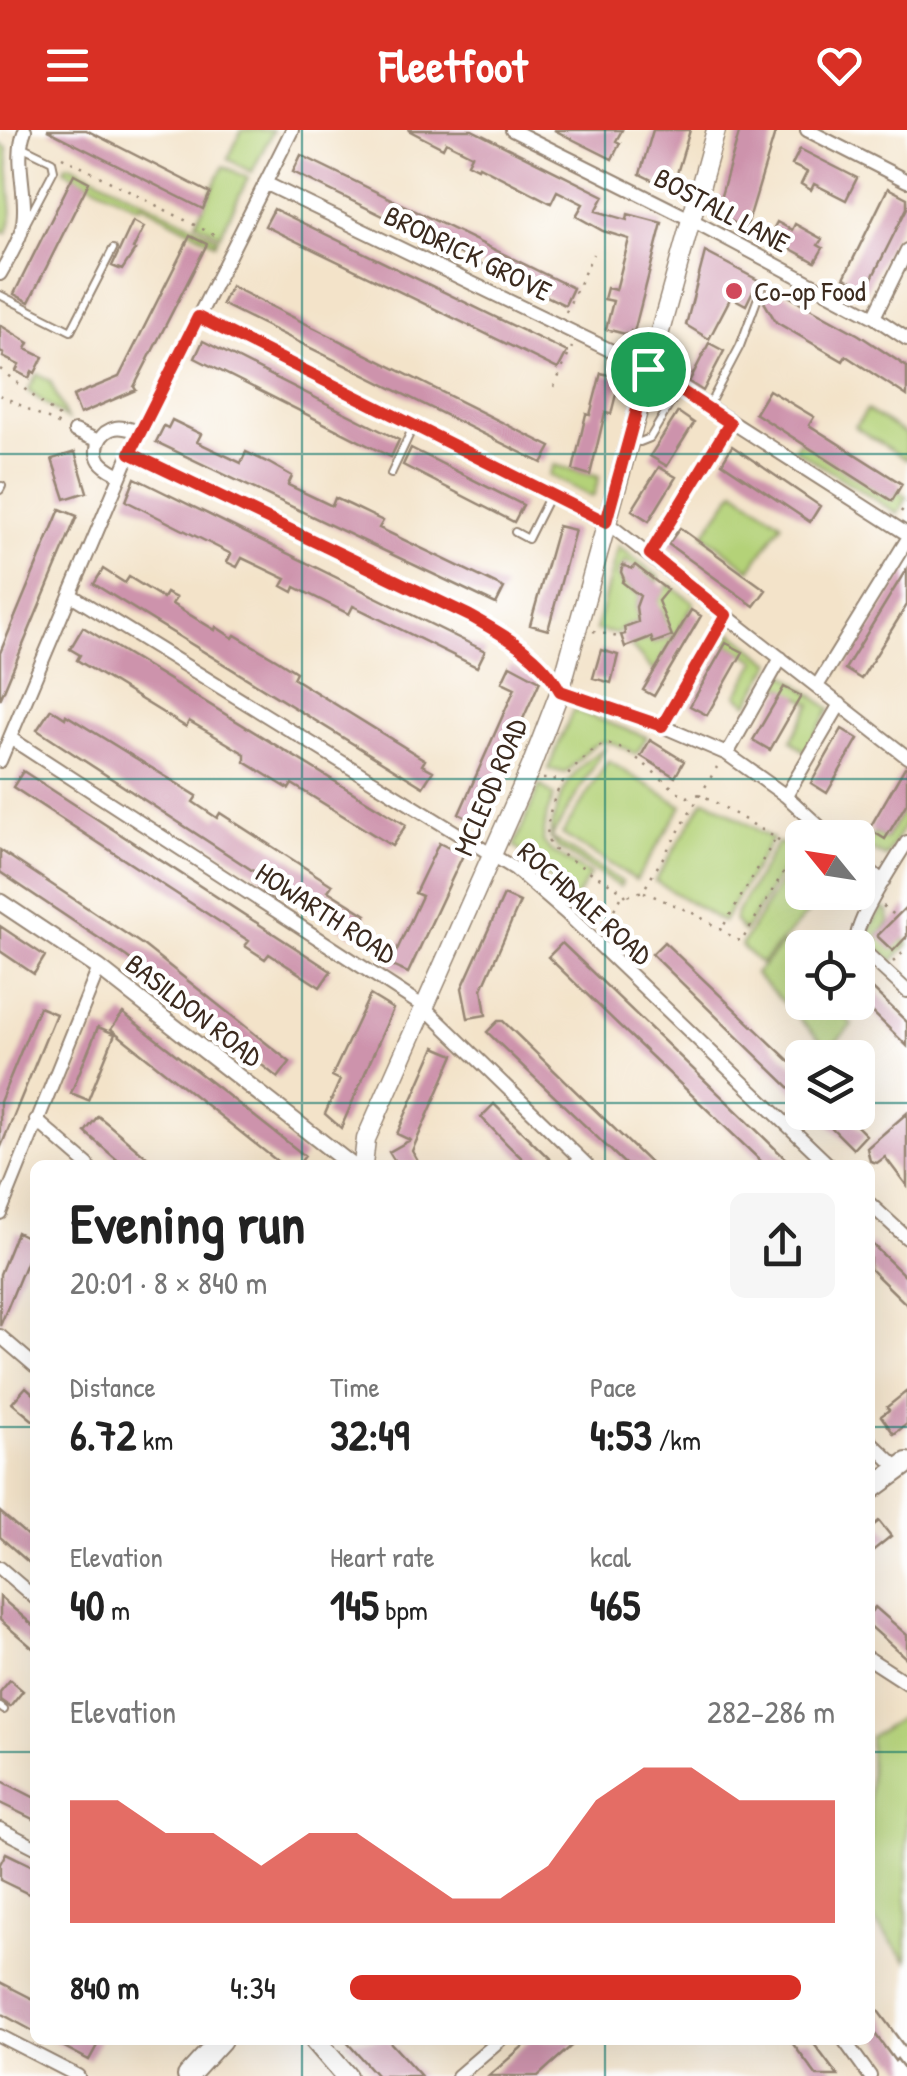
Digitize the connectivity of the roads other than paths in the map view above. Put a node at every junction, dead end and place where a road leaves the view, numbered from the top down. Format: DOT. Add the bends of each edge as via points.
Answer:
graph roads {
  1 [pos="24,130"];
  2 [pos="292,130"];
  3 [pos="512,130"];
  4 [pos="716,130"];
  5 [pos="808,130"];
  6 [pos="20,145"];
  7 [pos="907,181"];
  8 [pos="265,183"];
  9 [pos="690,220"];
  10 [pos="21,232"];
  11 [pos="113,249"];
  12 [pos="907,250"];
  13 [pos="0,274"];
  14 [pos="763,284"];
  15 [pos="0,295"];
  16 [pos="198,317"];
  17 [pos="874,317"];
  18 [pos="907,339"];
  19 [pos="648,369"];
  20 [pos="679,389"];
  21 [pos="707,408"];
  22 [pos="730,423"];
  23 [pos="414,424"];
  24 [pos="74,431"];
  25 [pos="140,432"];
  26 [pos="630,440"];
  27 [pos="99,441"];
  28 [pos="130,453"];
  29 [pos="391,474"];
  30 [pos="120,476"];
  31 [pos="552,493"];
  32 [pos="606,522"];
  33 [pos="515,532"];
  34 [pos="907,538"];
  35 [pos="650,554"];
  36 [pos="71,595"];
  37 [pos="726,615"];
  38 [pos="781,658"];
  39 [pos="817,686"];
  40 [pos="560,691"];
  41 [pos="840,704"];
  42 [pos="662,726"];
  43 [pos="10,738"];
  44 [pos="727,754"];
  45 [pos="907,757"];
  46 [pos="0,761"];
  47 [pos="786,796"];
  48 [pos="812,820"];
  49 [pos="907,842"];
  50 [pos="492,854"];
  51 [pos="875,875"];
  52 [pos="883,882"];
  53 [pos="0,902"];
  54 [pos="99,968"];
  55 [pos="906,989"];
  56 [pos="424,1007"];
  57 [pos="36,1120"];
  58 [pos="82,1160"];
  59 [pos="345,1160"];
  60 [pos="364,1160"];
  61 [pos="582,1160"];
  62 [pos="824,1160"];
  63 [pos="875,1208"];
  64 [pos="0,1214"];
  65 [pos="906,1234"];
  66 [pos="0,1336"];
  67 [pos="30,1362"];
  68 [pos="875,1445"];
  69 [pos="903,1466"];
  70 [pos="875,1486"];
  71 [pos="0,1568"];
  72 [pos="30,1594"];
  73 [pos="875,1662"];
  74 [pos="907,1683"];
  75 [pos="0,1829"];
  76 [pos="30,1844"];
  77 [pos="0,2036"];
  78 [pos="216,2045"];
  79 [pos="319,2045"];
  80 [pos="494,2045"];
  81 [pos="848,2045"];
  82 [pos="78,2076"];
  83 [pos="188,2076"];
  84 [pos="346,2076"];
  85 [pos="458,2076"];
  86 [pos="870,2076"];
  1 -- 6 [label="street"];
  2 -- 8 [label="street"];
  3 -- 9 [label="street, BOSTALL LANE"];
  4 -- 9 [label="main road, MCLEOD ROAD"];
  5 -- 7 [label="street"];
  6 -- 10 [label="street"];
  6 -- 10 [label="lane" via="54,165"];
  8 -- 16 [label="street"];
  8 -- 19 [label="street, BRODRICK GROVE"];
  9 -- 17 [label="street, BOSTALL LANE"];
  9 -- 19 [label="main road, MCLEOD ROAD"];
  10 -- 13 [label="street"];
  11 -- 15 [label="lane" via="71,331"];
  12 -- 17 [label="street"];
  14 -- 21 [label="lane"];
  16 -- 23 [label="street"];
  16 -- 25 [label="street"];
  17 -- 18 [label="street, BOSTALL LANE"];
  19 -- 20 [label="street, BRODRICK GROVE"];
  19 -- 26 [label="main road, MCLEOD ROAD"];
  20 -- 21 [label="street, BRODRICK GROVE"];
  20 -- 26 [label="lane" via="650,438"];
  21 -- 22 [label="street, BRODRICK GROVE"];
  22 -- 34 [label="street, BRODRICK GROVE"];
  22 -- 35 [label="lane"];
  23 -- 29 [label="lane"];
  23 -- 31 [label="street"];
  24 -- 27 [label="street"];
  25 -- 27 [label="street" via="116,428"];
  25 -- 28 [label="street"];
  26 -- 32 [label="main road, MCLEOD ROAD"];
  27 -- 30 [label="street" via="103,465"];
  28 -- 30 [label="street"];
  28 -- 40 [label="street" via="470,616 551,672"];
  30 -- 36 [label="street"];
  31 -- 32 [label="street"];
  31 -- 33 [label="lane" via="528,539"];
  32 -- 35 [label="street"];
  32 -- 40 [label="main road, MCLEOD ROAD"];
  34 -- 39 [label="street"];
  35 -- 37 [label="street"];
  36 -- 43 [label="street"];
  36 -- 50 [label="street, ROCHDALE ROAD"];
  37 -- 38 [label="street"];
  37 -- 42 [label="street"];
  38 -- 39 [label="street"];
  38 -- 44 [label="street"];
  39 -- 41 [label="street"];
  40 -- 42 [label="street"];
  40 -- 50 [label="main road, MCLEOD ROAD"];
  41 -- 45 [label="street"];
  41 -- 47 [label="street"];
  42 -- 44 [label="street"];
  43 -- 46 [label="street"];
  43 -- 56 [label="street, HOWARTH ROAD"];
  44 -- 47 [label="street"];
  47 -- 48 [label="street"];
  49 -- 52 [label="street"];
  50 -- 56 [label="main road, MCLEOD ROAD"];
  50 -- 62 [label="street, ROCHDALE ROAD" via="594,941"];
  51 -- 52 [label="street"];
  52 -- 55 [label="street" via="856,936"];
  53 -- 54 [label="street, BASILDON ROAD"];
  54 -- 57 [label="street"];
  54 -- 59 [label="street, BASILDON ROAD"];
  56 -- 60 [label="main road, MCLEOD ROAD" via="366,1139"];
  56 -- 61 [label="street, HOWARTH ROAD"];
  57 -- 58 [label="street"];
  57 -- 64 [label="street"];
  63 -- 65 [label="street"];
  66 -- 67 [label="street"];
  68 -- 69 [label="street"];
  69 -- 70 [label="main road"];
  71 -- 72 [label="street"];
  73 -- 74 [label="street"];
  75 -- 76 [label="street"];
  77 -- 82 [label="street"];
  78 -- 83 [label="main road"];
  79 -- 84 [label="main road"];
  80 -- 85 [label="street"];
  81 -- 86 [label="street"];
}
